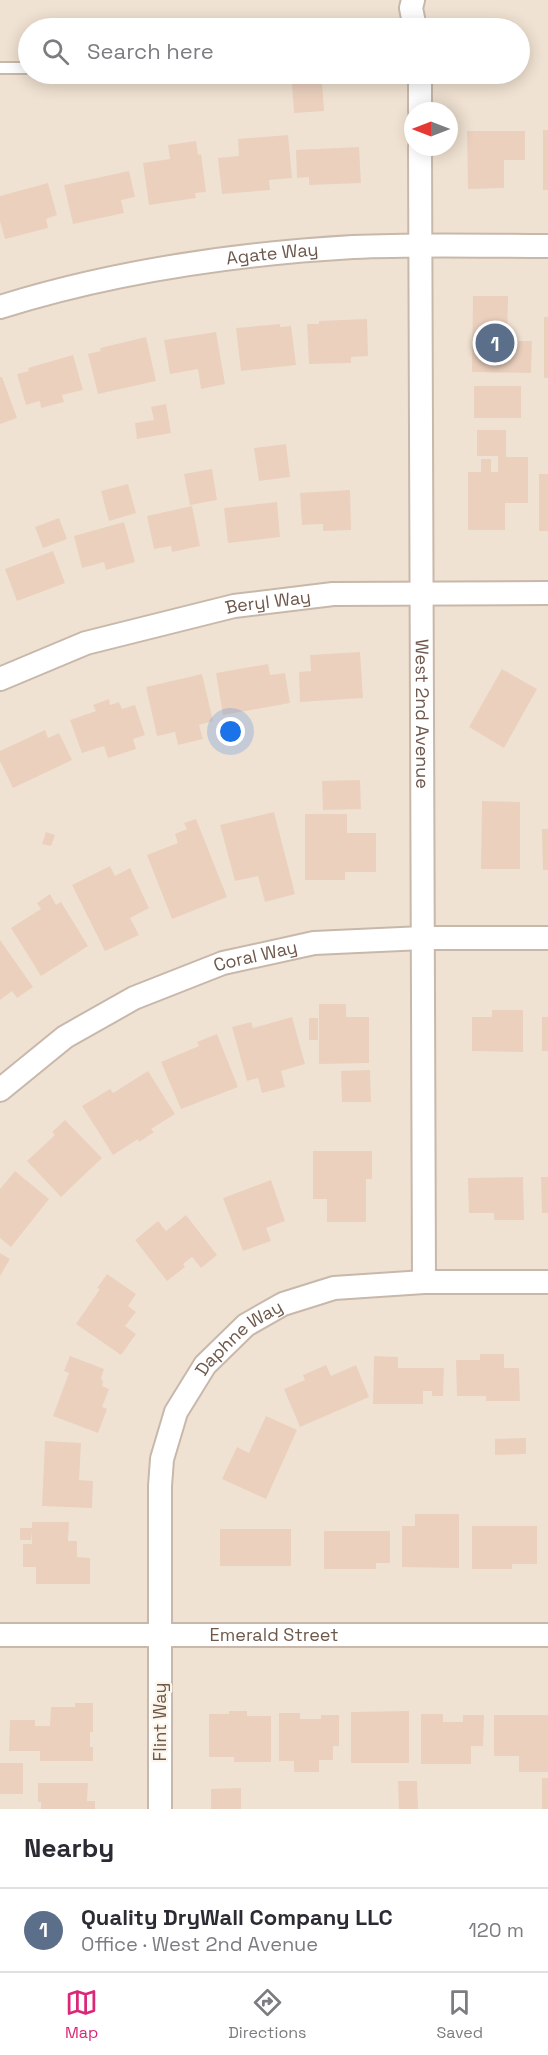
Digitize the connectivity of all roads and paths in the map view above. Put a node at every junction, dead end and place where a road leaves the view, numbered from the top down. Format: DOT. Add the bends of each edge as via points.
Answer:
graph roads {
  1 [pos="413,0"];
  2 [pos="426,0"];
  3 [pos="413,18"];
  4 [pos="426,18"];
  5 [pos="0,68"];
  6 [pos="18,68"];
  7 [pos="420,84"];
  8 [pos="420,102"];
  9 [pos="420,156"];
  10 [pos="548,246"];
  11 [pos="420,247"];
  12 [pos="0,307"];
  13 [pos="548,592"];
  14 [pos="421,593"];
  15 [pos="0,679"];
  16 [pos="423,938"];
  17 [pos="548,938"];
  18 [pos="0,1090"];
  19 [pos="424,1282"];
  20 [pos="548,1282"];
  21 [pos="0,1635"];
  22 [pos="160,1635"];
  23 [pos="548,1635"];
  24 [pos="160,1809"];
  1 -- 3 [label="street"];
  2 -- 4 [label="street"];
  5 -- 6 [label="lane"];
  7 -- 8 [label="street"];
  9 -- 11 [label="street, West 2nd Avenue"];
  10 -- 11 [label="street, Agate Way"];
  11 -- 12 [label="street, Agate Way" via="354,247 188,263 101,279"];
  11 -- 14 [label="street, West 2nd Avenue"];
  13 -- 14 [label="street, Beryl Way"];
  14 -- 15 [label="street, Beryl Way" via="333,594 234,606 86,643"];
  14 -- 16 [label="street, West 2nd Avenue"];
  16 -- 17 [label="street, Coral Way"];
  16 -- 18 [label="street, Coral Way" via="314,944 223,963 134,998 65,1037"];
  16 -- 19 [label="street, West 2nd Avenue"];
  19 -- 20 [label="street, Daphne Way"];
  19 -- 22 [label="street, Daphne Way" via="334,1288 283,1304 246,1325 205,1365 176,1412 162,1459"];
  21 -- 22 [label="street, Emerald Street"];
  22 -- 23 [label="street, Emerald Street"];
  22 -- 24 [label="street, Flint Way"];
}
